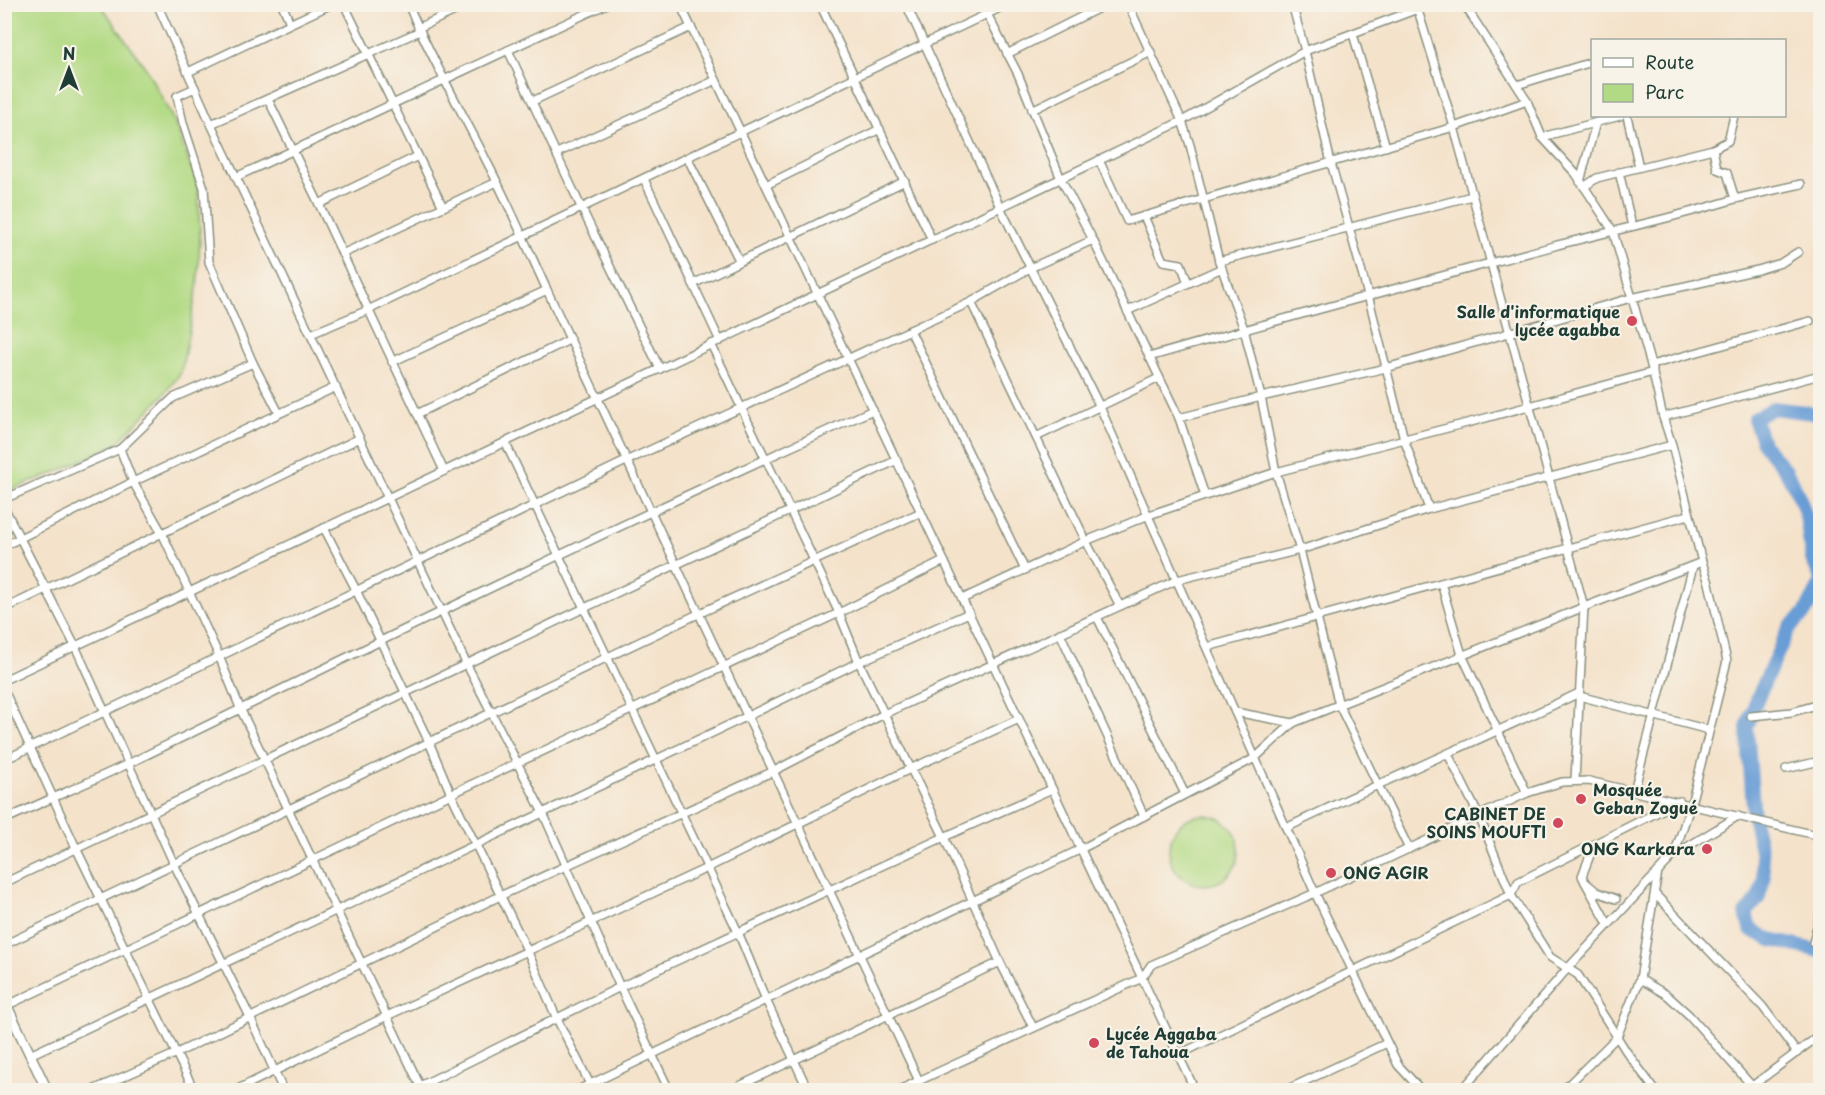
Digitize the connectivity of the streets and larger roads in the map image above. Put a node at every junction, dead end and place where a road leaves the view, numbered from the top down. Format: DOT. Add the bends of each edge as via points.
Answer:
graph roads {
  1 [pos="158,4"];
  2 [pos="282,4"];
  3 [pos="332,4"];
  4 [pos="344,4"];
  5 [pos="408,4"];
  6 [pos="470,4"];
  7 [pos="607,4"];
  8 [pos="681,4"];
  9 [pos="820,4"];
  10 [pos="906,4"];
  11 [pos="982,4"];
  12 [pos="1008,4"];
  13 [pos="1107,4"];
  14 [pos="1128,4"];
  15 [pos="1292,4"];
  16 [pos="1431,4"];
  17 [pos="1464,4"];
  18 [pos="1416,8"];
  19 [pos="987,15"];
  20 [pos="290,23"];
  21 [pos="691,27"];
  22 [pos="419,29"];
  23 [pos="1353,34"];
  24 [pos="926,44"];
  25 [pos="508,50"];
  26 [pos="1305,51"];
  27 [pos="1151,52"];
  28 [pos="368,54"];
  29 [pos="1007,54"];
  30 [pos="1591,63"];
  31 [pos="188,72"];
  32 [pos="856,78"];
  33 [pos="445,80"];
  34 [pos="716,80"];
  35 [pos="1517,85"];
  36 [pos="195,88"];
  37 [pos="268,99"];
  38 [pos="533,101"];
  39 [pos="1527,101"];
  40 [pos="392,105"];
  41 [pos="1032,110"];
  42 [pos="1616,117"];
  43 [pos="1627,117"];
  44 [pos="1734,117"];
  45 [pos="1182,121"];
  46 [pos="1596,122"];
  47 [pos="212,124"];
  48 [pos="1454,127"];
  49 [pos="880,129"];
  50 [pos="741,133"];
  51 [pos="1542,137"];
  52 [pos="1386,147"];
  53 [pos="1713,149"];
  54 [pos="292,151"];
  55 [pos="557,153"];
  56 [pos="418,156"];
  57 [pos="688,159"];
  58 [pos="1099,160"];
  59 [pos="1331,163"];
  60 [pos="1639,167"];
  61 [pos="1619,172"];
  62 [pos="236,177"];
  63 [pos="644,179"];
  64 [pos="1061,179"];
  65 [pos="905,181"];
  66 [pos="497,182"];
  67 [pos="1802,184"];
  68 [pos="766,185"];
  69 [pos="1582,185"];
  70 [pos="1472,196"];
  71 [pos="1203,198"];
  72 [pos="1735,198"];
  73 [pos="319,204"];
  74 [pos="443,207"];
  75 [pos="581,207"];
  76 [pos="1000,207"];
  77 [pos="1144,216"];
  78 [pos="1632,226"];
  79 [pos="1349,227"];
  80 [pos="1613,231"];
  81 [pos="521,236"];
  82 [pos="790,236"];
  83 [pos="932,240"];
  84 [pos="1093,240"];
  85 [pos="1798,252"];
  86 [pos="342,254"];
  87 [pos="739,260"];
  88 [pos="1491,263"];
  89 [pos="1220,264"];
  90 [pos="1030,268"];
  91 [pos="1188,283"];
  92 [pos="693,284"];
  93 [pos="547,290"];
  94 [pos="818,294"];
  95 [pos="1368,295"];
  96 [pos="1631,298"];
  97 [pos="971,302"];
  98 [pos="368,310"];
  99 [pos="1127,311"];
  100 [pos="1810,321"];
  101 [pos="1244,329"];
  102 [pos="910,330"];
  103 [pos="1510,332"];
  104 [pos="311,334"];
  105 [pos="570,340"];
  106 [pos="720,341"];
  107 [pos="711,344"];
  108 [pos="1149,357"];
  109 [pos="848,359"];
  110 [pos="392,362"];
  111 [pos="253,363"];
  112 [pos="1386,368"];
  113 [pos="660,369"];
  114 [pos="1652,369"];
  115 [pos="1821,375"];
  116 [pos="1160,378"];
  117 [pos="336,387"];
  118 [pos="1261,397"];
  119 [pos="596,399"];
  120 [pos="1530,405"];
  121 [pos="1100,407"];
  122 [pos="742,408"];
  123 [pos="873,410"];
  124 [pos="279,413"];
  125 [pos="417,414"];
  126 [pos="1663,417"];
  127 [pos="1179,418"];
  128 [pos="1036,437"];
  129 [pos="360,438"];
  130 [pos="1404,439"];
  131 [pos="505,442"];
  132 [pos="1672,445"];
  133 [pos="120,449"];
  134 [pos="764,459"];
  135 [pos="897,460"];
  136 [pos="626,462"];
  137 [pos="444,471"];
  138 [pos="1276,472"];
  139 [pos="1549,478"];
  140 [pos="133,482"];
  141 [pos="1205,496"];
  142 [pos="388,498"];
  143 [pos="4,499"];
  144 [pos="535,506"];
  145 [pos="4,507"];
  146 [pos="1429,509"];
  147 [pos="789,511"];
  148 [pos="921,512"];
  149 [pos="650,513"];
  150 [pos="1149,515"];
  151 [pos="1689,515"];
  152 [pos="324,528"];
  153 [pos="162,533"];
  154 [pos="21,539"];
  155 [pos="1086,541"];
  156 [pos="4,546"];
  157 [pos="1568,549"];
  158 [pos="1300,550"];
  159 [pos="558,556"];
  160 [pos="813,560"];
  161 [pos="418,561"];
  162 [pos="944,561"];
  163 [pos="1702,562"];
  164 [pos="675,564"];
  165 [pos="1693,566"];
  166 [pos="1025,570"];
  167 [pos="1177,580"];
  168 [pos="1441,583"];
  169 [pos="46,589"];
  170 [pos="356,590"];
  171 [pos="189,592"];
  172 [pos="962,599"];
  173 [pos="1120,606"];
  174 [pos="1584,607"];
  175 [pos="585,608"];
  176 [pos="4,609"];
  177 [pos="442,612"];
  178 [pos="839,613"];
  179 [pos="969,613"];
  180 [pos="698,614"];
  181 [pos="1097,617"];
  182 [pos="1317,617"];
  183 [pos="1060,633"];
  184 [pos="380,641"];
  185 [pos="75,646"];
  186 [pos="1207,647"];
  187 [pos="1462,655"];
  188 [pos="219,656"];
  189 [pos="609,658"];
  190 [pos="859,662"];
  191 [pos="466,663"];
  192 [pos="993,664"];
  193 [pos="724,666"];
  194 [pos="4,680"];
  195 [pos="4,690"];
  196 [pos="404,693"];
  197 [pos="1579,695"];
  198 [pos="1821,704"];
  199 [pos="1340,705"];
  200 [pos="240,708"];
  201 [pos="633,709"];
  202 [pos="106,712"];
  203 [pos="1236,712"];
  204 [pos="884,714"];
  205 [pos="491,715"];
  206 [pos="1654,716"];
  207 [pos="1751,716"];
  208 [pos="748,717"];
  209 [pos="1019,719"];
  210 [pos="1293,723"];
  211 [pos="1709,730"];
  212 [pos="1498,731"];
  213 [pos="429,742"];
  214 [pos="30,747"];
  215 [pos="1448,754"];
  216 [pos="1256,758"];
  217 [pos="265,759"];
  218 [pos="4,760"];
  219 [pos="657,760"];
  220 [pos="1821,761"];
  221 [pos="130,763"];
  222 [pos="517,763"];
  223 [pos="910,769"];
  224 [pos="1786,769"];
  225 [pos="774,771"];
  226 [pos="1575,780"];
  227 [pos="1378,784"];
  228 [pos="1052,789"];
  229 [pos="1634,791"];
  230 [pos="1527,793"];
  231 [pos="451,794"];
  232 [pos="1185,794"];
  233 [pos="52,798"];
  234 [pos="1680,801"];
  235 [pos="1691,804"];
  236 [pos="289,809"];
  237 [pos="543,813"];
  238 [pos="681,813"];
  239 [pos="151,814"];
  240 [pos="1144,816"];
  241 [pos="1479,816"];
  242 [pos="1738,816"];
  243 [pos="4,820"];
  244 [pos="797,825"];
  245 [pos="1286,828"];
  246 [pos="1821,836"];
  247 [pos="944,837"];
  248 [pos="474,844"];
  249 [pos="1593,845"];
  250 [pos="76,849"];
  251 [pos="1081,849"];
  252 [pos="1409,849"];
  253 [pos="1674,855"];
  254 [pos="313,860"];
  255 [pos="174,864"];
  256 [pos="566,866"];
  257 [pos="707,868"];
  258 [pos="1659,871"];
  259 [pos="1585,882"];
  260 [pos="4,883"];
  261 [pos="828,890"];
  262 [pos="1315,893"];
  263 [pos="1655,894"];
  264 [pos="1511,895"];
  265 [pos="500,896"];
  266 [pos="100,899"];
  267 [pos="1616,899"];
  268 [pos="973,901"];
  269 [pos="336,910"];
  270 [pos="198,914"];
  271 [pos="1821,914"];
  272 [pos="591,921"];
  273 [pos="1608,924"];
  274 [pos="738,932"];
  275 [pos="4,945"];
  276 [pos="1821,945"];
  277 [pos="124,950"];
  278 [pos="527,950"];
  279 [pos="860,955"];
  280 [pos="361,962"];
  281 [pos="999,962"];
  282 [pos="225,965"];
  283 [pos="1568,968"];
  284 [pos="1351,970"];
  285 [pos="1142,978"];
  286 [pos="1640,979"];
  287 [pos="620,987"];
  288 [pos="150,999"];
  289 [pos="766,1000"];
  290 [pos="5,1004"];
  291 [pos="888,1015"];
  292 [pos="387,1016"];
  293 [pos="250,1017"];
  294 [pos="557,1019"];
  295 [pos="1033,1027"];
  296 [pos="1821,1035"];
  297 [pos="1617,1037"];
  298 [pos="1387,1043"];
  299 [pos="177,1053"];
  300 [pos="1797,1053"];
  301 [pos="30,1055"];
  302 [pos="652,1055"];
  303 [pos="1178,1055"];
  304 [pos="794,1060"];
  305 [pos="274,1072"];
  306 [pos="919,1081"];
  307 [pos="422,1088"];
  308 [pos="591,1088"];
  309 [pos="1750,1088"];
  310 [pos="47,1090"];
  311 [pos="93,1090"];
  312 [pos="194,1090"];
  313 [pos="236,1090"];
  314 [pos="283,1090"];
  315 [pos="412,1090"];
  316 [pos="578,1090"];
  317 [pos="669,1090"];
  318 [pos="730,1090"];
  319 [pos="808,1090"];
  320 [pos="899,1090"];
  321 [pos="1195,1090"];
  322 [pos="1286,1090"];
  323 [pos="1421,1090"];
  324 [pos="1462,1090"];
  325 [pos="1563,1090"];
  326 [pos="1655,1090"];
  1 -- 31 [label="street"];
  2 -- 20 [label="street"];
  3 -- 20 [label="street"];
  4 -- 28 [label="street"];
  5 -- 22 [label="street"];
  6 -- 22 [label="street"];
  7 -- 25 [label="street"];
  8 -- 21 [label="street"];
  9 -- 32 [label="street"];
  10 -- 24 [label="street"];
  11 -- 19 [label="street"];
  12 -- 19 [label="street"];
  13 -- 29 [label="street"];
  14 -- 27 [label="street"];
  15 -- 26 [label="street"];
  16 -- 18 [label="street"];
  17 -- 35 [label="street"];
  18 -- 23 [label="street"];
  18 -- 48 [label="street"];
  19 -- 24 [label="street"];
  19 -- 29 [label="street"];
  20 -- 31 [label="street"];
  21 -- 34 [label="street"];
  21 -- 38 [label="street"];
  22 -- 28 [label="street"];
  22 -- 33 [label="street"];
  23 -- 26 [label="street"];
  23 -- 52 [label="street"];
  24 -- 32 [label="street"];
  24 -- 76 [label="street"];
  25 -- 33 [label="street"];
  25 -- 38 [label="street"];
  26 -- 45 [label="street"];
  26 -- 59 [label="street"];
  27 -- 41 [label="street"];
  27 -- 45 [label="street"];
  28 -- 37 [label="street"];
  28 -- 40 [label="street"];
  29 -- 41 [label="street"];
  30 -- 35 [label="street"];
  31 -- 36 [label="street"];
  32 -- 49 [label="street"];
  32 -- 50 [label="street"];
  33 -- 40 [label="street"];
  33 -- 66 [label="street"];
  34 -- 50 [label="street"];
  34 -- 55 [label="street"];
  35 -- 39 [label="street"];
  36 -- 47 [label="street"];
  36 -- 111 [label="street" via="177,96 204,188 209,262"];
  37 -- 47 [label="street"];
  37 -- 54 [label="street"];
  38 -- 55 [label="street"];
  39 -- 48 [label="street"];
  39 -- 51 [label="street"];
  40 -- 54 [label="street"];
  40 -- 56 [label="street"];
  41 -- 64 [label="street"];
  42 -- 46 [label="street"];
  43 -- 60 [label="street"];
  44 -- 53 [label="street" via="1728,141"];
  45 -- 58 [label="street"];
  45 -- 71 [label="street"];
  46 -- 51 [label="street"];
  46 -- 69 [label="street"];
  47 -- 62 [label="street"];
  48 -- 52 [label="street"];
  48 -- 70 [label="street"];
  49 -- 65 [label="street"];
  49 -- 68 [label="street"];
  50 -- 57 [label="street"];
  50 -- 68 [label="street"];
  51 -- 69 [label="street"];
  52 -- 59 [label="street"];
  53 -- 60 [label="street"];
  53 -- 72 [label="street" via="1718,169 1727,173"];
  54 -- 62 [label="street"];
  54 -- 73 [label="street"];
  55 -- 75 [label="street"];
  56 -- 73 [label="street"];
  56 -- 74 [label="street"];
  57 -- 63 [label="street"];
  57 -- 87 [label="street"];
  58 -- 64 [label="street"];
  58 -- 77 [label="street" via="1126,221"];
  59 -- 71 [label="street"];
  59 -- 79 [label="street"];
  60 -- 61 [label="street"];
  61 -- 69 [label="street"];
  61 -- 78 [label="street"];
  62 -- 104 [label="street"];
  63 -- 75 [label="street"];
  63 -- 92 [label="street"];
  64 -- 76 [label="street"];
  64 -- 84 [label="street"];
  65 -- 82 [label="street"];
  65 -- 83 [label="street"];
  66 -- 74 [label="street"];
  66 -- 81 [label="street"];
  67 -- 72 [label="street"];
  68 -- 82 [label="street"];
  69 -- 80 [label="street"];
  70 -- 79 [label="street"];
  70 -- 88 [label="street"];
  71 -- 77 [label="street"];
  71 -- 89 [label="street"];
  72 -- 78 [label="street"];
  73 -- 86 [label="street"];
  74 -- 86 [label="street"];
  75 -- 81 [label="street"];
  75 -- 113 [label="street"];
  76 -- 83 [label="street"];
  76 -- 90 [label="street"];
  77 -- 91 [label="street" via="1164,261 1181,264"];
  78 -- 80 [label="street"];
  79 -- 89 [label="street"];
  79 -- 95 [label="street"];
  80 -- 88 [label="street"];
  80 -- 96 [label="street"];
  81 -- 93 [label="street"];
  81 -- 98 [label="street"];
  82 -- 87 [label="street"];
  82 -- 94 [label="street"];
  83 -- 94 [label="street"];
  84 -- 90 [label="street"];
  84 -- 99 [label="street"];
  85 -- 96 [label="street" via="1781,263 1758,270"];
  86 -- 98 [label="street"];
  87 -- 92 [label="street"];
  88 -- 95 [label="street"];
  88 -- 103 [label="street"];
  89 -- 91 [label="street"];
  89 -- 101 [label="street"];
  90 -- 97 [label="street"];
  90 -- 121 [label="street"];
  91 -- 99 [label="street"];
  92 -- 106 [label="street"];
  93 -- 105 [label="street"];
  93 -- 110 [label="street"];
  94 -- 106 [label="street"];
  94 -- 109 [label="street"];
  95 -- 101 [label="street"];
  95 -- 112 [label="street"];
  96 -- 103 [label="street"];
  96 -- 114 [label="street"];
  97 -- 102 [label="street"];
  97 -- 128 [label="street"];
  98 -- 104 [label="street"];
  98 -- 110 [label="street"];
  99 -- 108 [label="street"];
  100 -- 114 [label="street"];
  101 -- 108 [label="street"];
  101 -- 118 [label="street"];
  102 -- 109 [label="street"];
  102 -- 166 [label="street"];
  103 -- 112 [label="street"];
  103 -- 120 [label="street"];
  104 -- 117 [label="street"];
  105 -- 119 [label="street"];
  105 -- 125 [label="street"];
  106 -- 107 [label="street"];
  107 -- 113 [label="street"];
  107 -- 122 [label="street"];
  108 -- 116 [label="street"];
  109 -- 122 [label="street"];
  109 -- 123 [label="street"];
  110 -- 125 [label="street"];
  111 -- 124 [label="street"];
  111 -- 133 [label="street" via="173,398"];
  112 -- 118 [label="street"];
  112 -- 130 [label="street"];
  113 -- 119 [label="street"];
  114 -- 120 [label="street"];
  114 -- 126 [label="street"];
  115 -- 126 [label="street"];
  116 -- 121 [label="street"];
  116 -- 127 [label="street"];
  117 -- 124 [label="street"];
  117 -- 129 [label="street"];
  118 -- 127 [label="street"];
  118 -- 138 [label="street"];
  119 -- 131 [label="street"];
  119 -- 136 [label="street"];
  120 -- 130 [label="street"];
  120 -- 139 [label="street"];
  121 -- 128 [label="street"];
  121 -- 150 [label="street"];
  122 -- 134 [label="street"];
  122 -- 136 [label="street"];
  123 -- 134 [label="street"];
  123 -- 135 [label="street"];
  124 -- 140 [label="street"];
  125 -- 137 [label="street"];
  126 -- 132 [label="street"];
  127 -- 141 [label="street"];
  128 -- 155 [label="street"];
  129 -- 142 [label="street"];
  129 -- 153 [label="street"];
  130 -- 138 [label="street"];
  130 -- 146 [label="street"];
  131 -- 137 [label="street"];
  131 -- 144 [label="street"];
  132 -- 139 [label="street"];
  132 -- 151 [label="street"];
  133 -- 140 [label="street"];
  133 -- 143 [label="street"];
  134 -- 147 [label="street"];
  134 -- 149 [label="street"];
  135 -- 147 [label="street"];
  135 -- 148 [label="street"];
  136 -- 144 [label="street"];
  136 -- 149 [label="street"];
  137 -- 142 [label="street"];
  138 -- 141 [label="street"];
  138 -- 158 [label="street"];
  139 -- 146 [label="street"];
  139 -- 157 [label="street"];
  140 -- 153 [label="street"];
  140 -- 154 [label="street"];
  141 -- 150 [label="street"];
  142 -- 152 [label="street"];
  142 -- 161 [label="street"];
  144 -- 159 [label="street"];
  144 -- 161 [label="street"];
  145 -- 154 [label="street"];
  146 -- 158 [label="street"];
  147 -- 160 [label="street"];
  147 -- 164 [label="street"];
  148 -- 160 [label="street"];
  148 -- 162 [label="street"];
  149 -- 159 [label="street"];
  149 -- 164 [label="street"];
  150 -- 155 [label="street"];
  150 -- 167 [label="street"];
  151 -- 157 [label="street"];
  151 -- 163 [label="street"];
  152 -- 170 [label="street"];
  152 -- 171 [label="street"];
  153 -- 169 [label="street"];
  153 -- 171 [label="street"];
  154 -- 156 [label="street"];
  154 -- 169 [label="street"];
  155 -- 166 [label="street"];
  155 -- 173 [label="street"];
  157 -- 168 [label="street"];
  157 -- 174 [label="street"];
  158 -- 167 [label="street"];
  158 -- 182 [label="street"];
  159 -- 175 [label="street"];
  159 -- 177 [label="street"];
  160 -- 178 [label="street"];
  160 -- 180 [label="street"];
  161 -- 170 [label="street"];
  161 -- 177 [label="street"];
  162 -- 172 [label="street"];
  162 -- 178 [label="street"];
  163 -- 165 [label="street"];
  163 -- 211 [label="street" via="1727,661"];
  164 -- 175 [label="street"];
  164 -- 180 [label="street"];
  165 -- 174 [label="street"];
  165 -- 206 [label="street"];
  166 -- 172 [label="street"];
  167 -- 173 [label="street"];
  167 -- 186 [label="street"];
  168 -- 182 [label="street"];
  168 -- 187 [label="street"];
  169 -- 176 [label="street"];
  169 -- 185 [label="street"];
  170 -- 184 [label="street"];
  170 -- 188 [label="street"];
  171 -- 185 [label="street"];
  171 -- 188 [label="street"];
  172 -- 179 [label="street"];
  173 -- 181 [label="street"];
  174 -- 187 [label="street"];
  174 -- 197 [label="street"];
  175 -- 189 [label="street"];
  175 -- 191 [label="street"];
  177 -- 184 [label="street"];
  177 -- 191 [label="street"];
  178 -- 190 [label="street"];
  178 -- 193 [label="street"];
  179 -- 190 [label="street"];
  179 -- 192 [label="street"];
  180 -- 189 [label="street"];
  180 -- 193 [label="street"];
  181 -- 183 [label="street"];
  181 -- 232 [label="street"];
  182 -- 186 [label="street"];
  182 -- 199 [label="street"];
  183 -- 192 [label="street"];
  183 -- 240 [label="street"];
  184 -- 196 [label="street"];
  184 -- 200 [label="street"];
  185 -- 194 [label="street"];
  185 -- 202 [label="street"];
  186 -- 203 [label="street"];
  187 -- 199 [label="street"];
  187 -- 212 [label="street"];
  188 -- 200 [label="street"];
  188 -- 202 [label="street"];
  189 -- 201 [label="street"];
  189 -- 205 [label="street"];
  190 -- 204 [label="street"];
  190 -- 208 [label="street"];
  191 -- 196 [label="street"];
  191 -- 205 [label="street"];
  192 -- 204 [label="street"];
  192 -- 209 [label="street"];
  193 -- 201 [label="street"];
  193 -- 208 [label="street"];
  195 -- 214 [label="street"];
  196 -- 213 [label="street"];
  196 -- 217 [label="street"];
  197 -- 206 [label="street"];
  197 -- 212 [label="street"];
  197 -- 226 [label="street"];
  198 -- 207 [label="street"];
  199 -- 210 [label="street"];
  199 -- 227 [label="street"];
  200 -- 217 [label="street"];
  200 -- 221 [label="street"];
  201 -- 219 [label="street"];
  201 -- 222 [label="street"];
  202 -- 214 [label="street"];
  202 -- 221 [label="street"];
  203 -- 210 [label="street"];
  203 -- 216 [label="street"];
  204 -- 223 [label="street"];
  204 -- 225 [label="street"];
  205 -- 213 [label="street"];
  205 -- 222 [label="street"];
  206 -- 211 [label="street"];
  206 -- 229 [label="street"];
  208 -- 219 [label="street"];
  208 -- 225 [label="street"];
  209 -- 223 [label="street"];
  209 -- 228 [label="street"];
  210 -- 216 [label="street"];
  211 -- 235 [label="street"];
  212 -- 215 [label="street"];
  212 -- 230 [label="street"];
  213 -- 231 [label="street"];
  213 -- 236 [label="street"];
  214 -- 218 [label="street"];
  214 -- 233 [label="street"];
  215 -- 227 [label="street"];
  215 -- 241 [label="street"];
  216 -- 232 [label="street"];
  216 -- 245 [label="street"];
  217 -- 236 [label="street"];
  217 -- 239 [label="street"];
  219 -- 237 [label="street"];
  219 -- 238 [label="street"];
  220 -- 224 [label="street"];
  221 -- 233 [label="street"];
  221 -- 239 [label="street"];
  222 -- 231 [label="street"];
  222 -- 237 [label="street"];
  223 -- 244 [label="street"];
  223 -- 247 [label="street"];
  225 -- 238 [label="street"];
  225 -- 244 [label="street"];
  226 -- 229 [label="street"];
  226 -- 230 [label="street"];
  227 -- 245 [label="street"];
  227 -- 252 [label="street"];
  228 -- 247 [label="street"];
  228 -- 251 [label="street"];
  229 -- 234 [label="street"];
  230 -- 241 [label="street"];
  231 -- 248 [label="street"];
  231 -- 254 [label="street"];
  232 -- 240 [label="street"];
  233 -- 243 [label="street"];
  233 -- 250 [label="street"];
  234 -- 235 [label="street"];
  234 -- 249 [label="street"];
  235 -- 242 [label="street"];
  235 -- 253 [label="street"];
  236 -- 254 [label="street"];
  236 -- 255 [label="street"];
  237 -- 248 [label="street"];
  237 -- 256 [label="street"];
  238 -- 256 [label="street"];
  238 -- 257 [label="street"];
  239 -- 250 [label="street"];
  239 -- 255 [label="street"];
  240 -- 251 [label="street"];
  241 -- 252 [label="street"];
  241 -- 264 [label="street"];
  242 -- 246 [label="street"];
  242 -- 253 [label="street"];
  244 -- 257 [label="street"];
  244 -- 261 [label="street"];
  245 -- 262 [label="street"];
  247 -- 261 [label="street"];
  247 -- 268 [label="street"];
  248 -- 265 [label="street"];
  248 -- 269 [label="street"];
  249 -- 259 [label="street" via="1582,876"];
  249 -- 264 [label="street" via="1518,882"];
  250 -- 260 [label="street"];
  250 -- 266 [label="street"];
  251 -- 268 [label="street"];
  251 -- 285 [label="street"];
  252 -- 262 [label="street"];
  253 -- 258 [label="street"];
  254 -- 269 [label="street"];
  254 -- 270 [label="street"];
  255 -- 266 [label="street"];
  255 -- 270 [label="street"];
  256 -- 265 [label="street"];
  256 -- 272 [label="street"];
  257 -- 272 [label="street"];
  257 -- 274 [label="street"];
  258 -- 263 [label="street"];
  258 -- 273 [label="street"];
  259 -- 267 [label="street"];
  259 -- 273 [label="street"];
  261 -- 274 [label="street"];
  261 -- 279 [label="street"];
  262 -- 284 [label="street"];
  262 -- 285 [label="street" via="1151,965"];
  263 -- 286 [label="street"];
  263 -- 300 [label="street" via="1763,1007"];
  264 -- 283 [label="street" via="1550,957"];
  264 -- 284 [label="street"];
  265 -- 278 [label="street"];
  265 -- 280 [label="street"];
  266 -- 275 [label="street"];
  266 -- 277 [label="street"];
  268 -- 279 [label="street"];
  268 -- 281 [label="street"];
  269 -- 280 [label="street"];
  269 -- 282 [label="street"];
  270 -- 277 [label="street"];
  270 -- 282 [label="street"];
  271 -- 276 [label="street" via="1814,943"];
  272 -- 278 [label="street"];
  272 -- 287 [label="street"];
  273 -- 283 [label="street"];
  274 -- 287 [label="street"];
  274 -- 289 [label="street"];
  277 -- 288 [label="street"];
  277 -- 290 [label="street"];
  278 -- 292 [label="street"];
  278 -- 294 [label="street"];
  279 -- 289 [label="street"];
  279 -- 291 [label="street"];
  280 -- 292 [label="street"];
  280 -- 293 [label="street"];
  281 -- 291 [label="street"];
  281 -- 295 [label="street"];
  282 -- 288 [label="street"];
  282 -- 293 [label="street"];
  283 -- 297 [label="street" via="1578,975"];
  283 -- 324 [label="street"];
  284 -- 298 [label="street"];
  284 -- 303 [label="street"];
  285 -- 295 [label="street"];
  285 -- 303 [label="street"];
  286 -- 297 [label="street"];
  286 -- 309 [label="street" via="1667,995 1689,1015"];
  287 -- 294 [label="street"];
  287 -- 302 [label="street"];
  288 -- 299 [label="street"];
  288 -- 301 [label="street"];
  289 -- 302 [label="street"];
  289 -- 304 [label="street"];
  290 -- 301 [label="street"];
  291 -- 304 [label="street"];
  291 -- 306 [label="street"];
  292 -- 305 [label="street"];
  292 -- 307 [label="street"];
  293 -- 299 [label="street"];
  293 -- 305 [label="street"];
  294 -- 307 [label="street"];
  294 -- 308 [label="street"];
  295 -- 306 [label="street"];
  296 -- 300 [label="street"];
  297 -- 325 [label="street"];
  297 -- 326 [label="street"];
  298 -- 322 [label="street"];
  298 -- 323 [label="street" via="1398,1065"];
  299 -- 311 [label="street"];
  299 -- 312 [label="street"];
  300 -- 309 [label="street"];
  301 -- 310 [label="street"];
  302 -- 308 [label="street"];
  302 -- 317 [label="street"];
  303 -- 321 [label="street"];
  304 -- 318 [label="street"];
  304 -- 319 [label="street"];
  305 -- 313 [label="street"];
  305 -- 314 [label="street"];
  306 -- 320 [label="street"];
  307 -- 315 [label="street"];
  308 -- 316 [label="street"];
}
